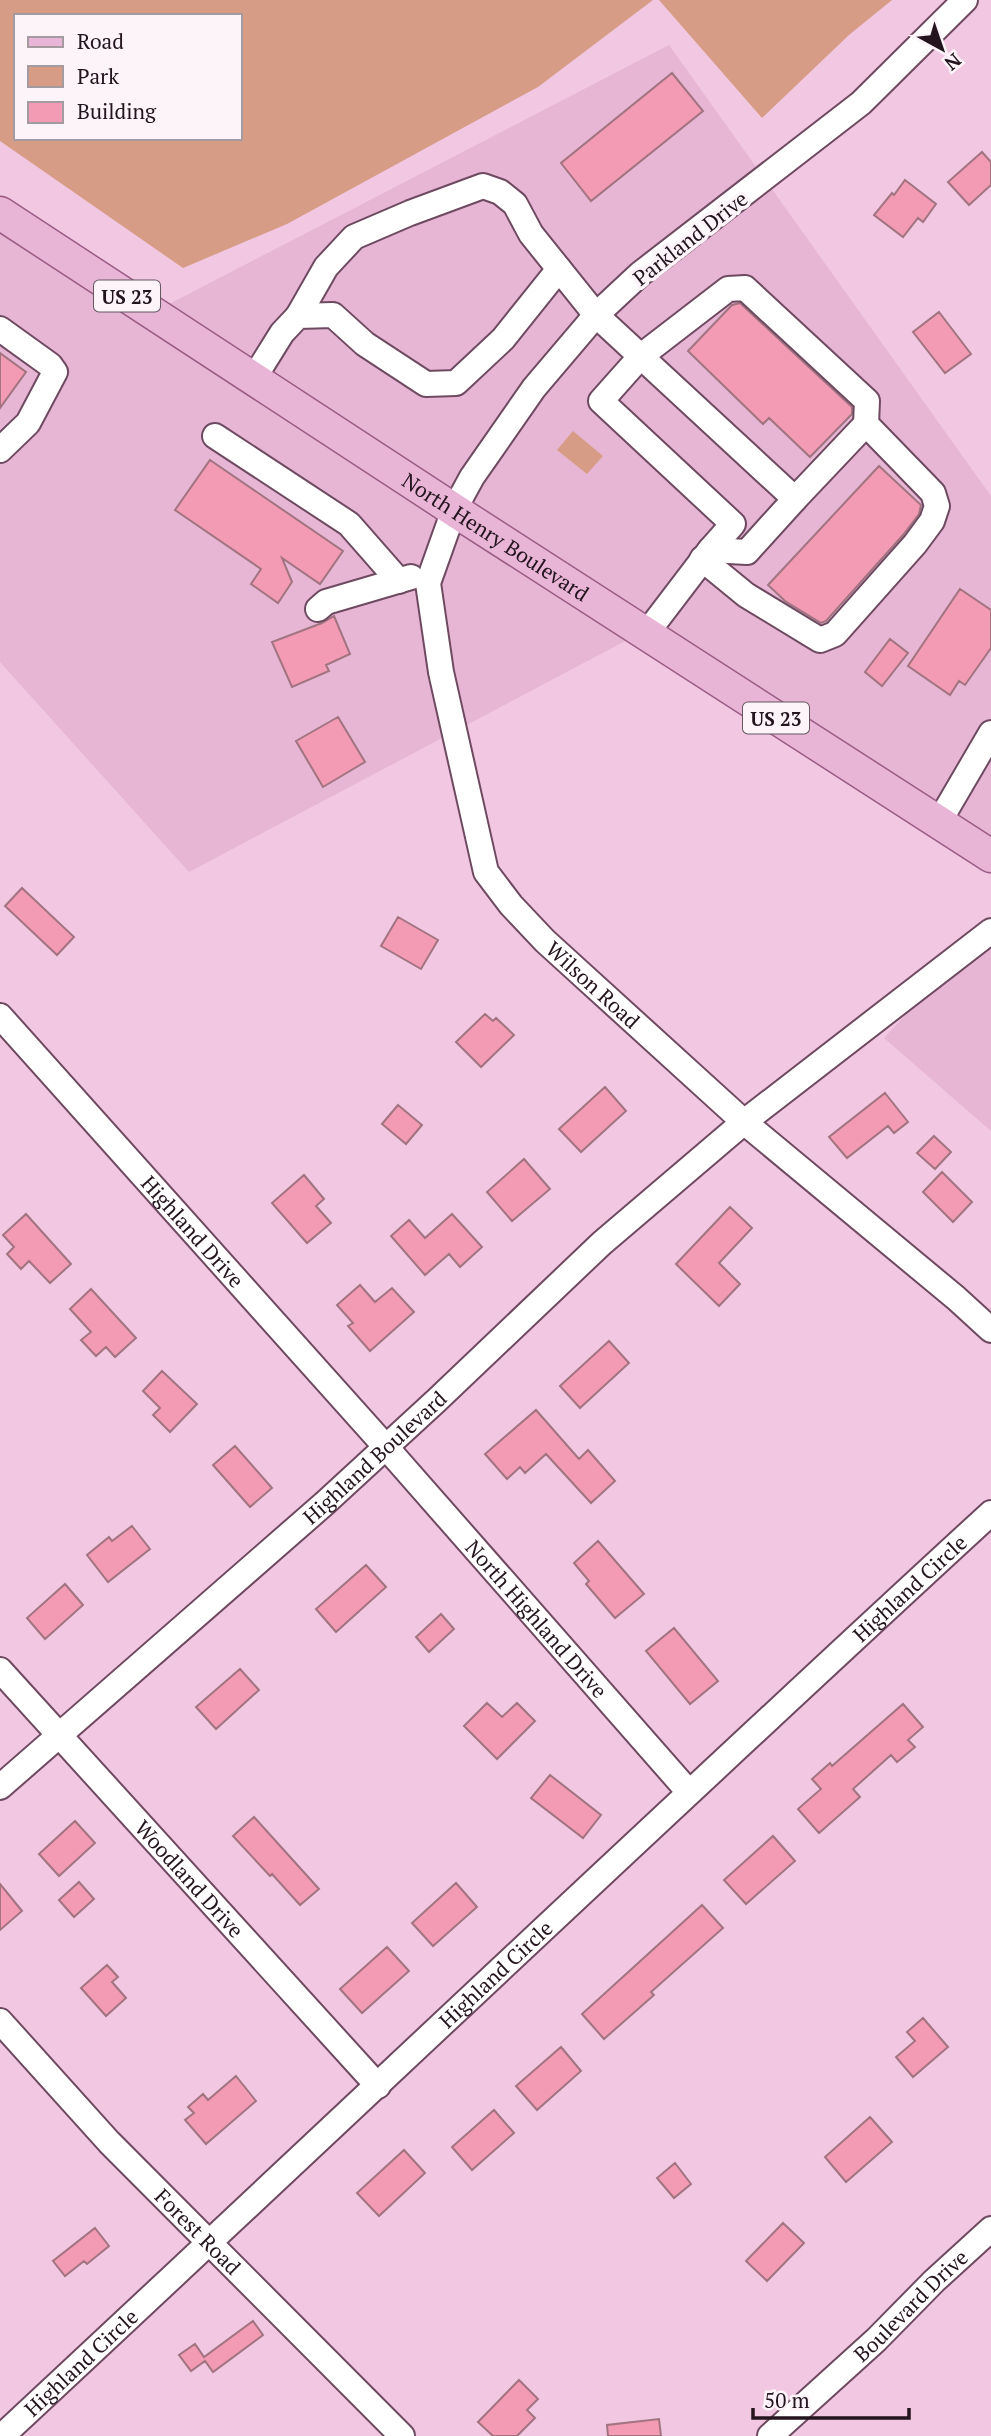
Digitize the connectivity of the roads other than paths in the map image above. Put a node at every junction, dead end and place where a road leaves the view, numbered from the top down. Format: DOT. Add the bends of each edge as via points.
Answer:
graph roads {
  1 [pos="965,0"];
  2 [pos="0,214"];
  3 [pos="559,269"];
  4 [pos="596,315"];
  5 [pos="298,316"];
  6 [pos="0,330"];
  7 [pos="642,356"];
  8 [pos="254,378"];
  9 [pos="866,424"];
  10 [pos="215,436"];
  11 [pos="0,450"];
  12 [pos="795,499"];
  13 [pos="454,510"];
  14 [pos="706,555"];
  15 [pos="432,571"];
  16 [pos="399,581"];
  17 [pos="318,609"];
  18 [pos="646,634"];
  19 [pos="991,733"];
  20 [pos="939,822"];
  21 [pos="991,856"];
  22 [pos="991,930"];
  23 [pos="0,1016"];
  24 [pos="744,1122"];
  25 [pos="991,1330"];
  26 [pos="385,1446"];
  27 [pos="991,1513"];
  28 [pos="0,1670"];
  29 [pos="60,1733"];
  30 [pos="0,1787"];
  31 [pos="688,1791"];
  32 [pos="0,2021"];
  33 [pos="378,2086"];
  34 [pos="991,2229"];
  35 [pos="208,2244"];
  36 [pos="2,2436"];
  37 [pos="402,2436"];
  38 [pos="770,2436"];
  1 -- 4 [label="street, Parkland Drive" via="861,103 640,274"];
  2 -- 8 [label="main road, North Henry Boulevard / US 23"];
  3 -- 4 [label="street"];
  3 -- 5 [label="street" via="503,340 456,383 426,384 365,344 333,315"];
  3 -- 5 [label="street" via="514,204 500,192 483,187 354,237 326,267"];
  4 -- 7 [label="street"];
  4 -- 13 [label="street, Parkland Drive" via="534,388"];
  5 -- 8 [label="street"];
  6 -- 11 [label="street" via="55,372 27,423"];
  7 -- 9 [label="street" via="728,289 745,288 867,401"];
  7 -- 12 [label="street"];
  7 -- 14 [label="street" via="601,401 733,524"];
  8 -- 13 [label="main road, North Henry Boulevard / US 23"];
  9 -- 12 [label="street"];
  9 -- 14 [label="street" via="933,493 937,506 915,544 835,634 820,640 805,632 746,595"];
  10 -- 16 [label="street" via="349,524"];
  12 -- 14 [label="street" via="747,552"];
  13 -- 15 [label="street, Wilson Road"];
  13 -- 18 [label="main road, North Henry Boulevard / US 23"];
  14 -- 18 [label="street"];
  15 -- 16 [label="street"];
  15 -- 24 [label="street, Wilson Road" via="428,583 441,672 486,872 545,941"];
  16 -- 17 [label="street" via="326,602"];
  18 -- 20 [label="main road, North Henry Boulevard / US 23"];
  19 -- 20 [label="street"];
  20 -- 21 [label="main road, North Henry Boulevard / US 23"];
  22 -- 24 [label="street, Highland Boulevard"];
  23 -- 26 [label="street, Highland Drive"];
  24 -- 25 [label="street, Wilson Road"];
  24 -- 26 [label="street, Highland Boulevard" via="602,1243"];
  26 -- 29 [label="street, Highland Boulevard"];
  26 -- 31 [label="street, North Highland Drive"];
  27 -- 31 [label="street, Highland Circle"];
  28 -- 29 [label="street, Woodland Drive"];
  29 -- 30 [label="street, Highland Boulevard"];
  29 -- 33 [label="street, Woodland Drive"];
  31 -- 33 [label="street, Highland Circle"];
  32 -- 35 [label="street, Forest Road" via="108,2142"];
  33 -- 35 [label="street, Highland Circle"];
  34 -- 38 [label="street, Boulevard Drive"];
  35 -- 36 [label="street, Highland Circle"];
  35 -- 37 [label="street, Forest Road"];
}
